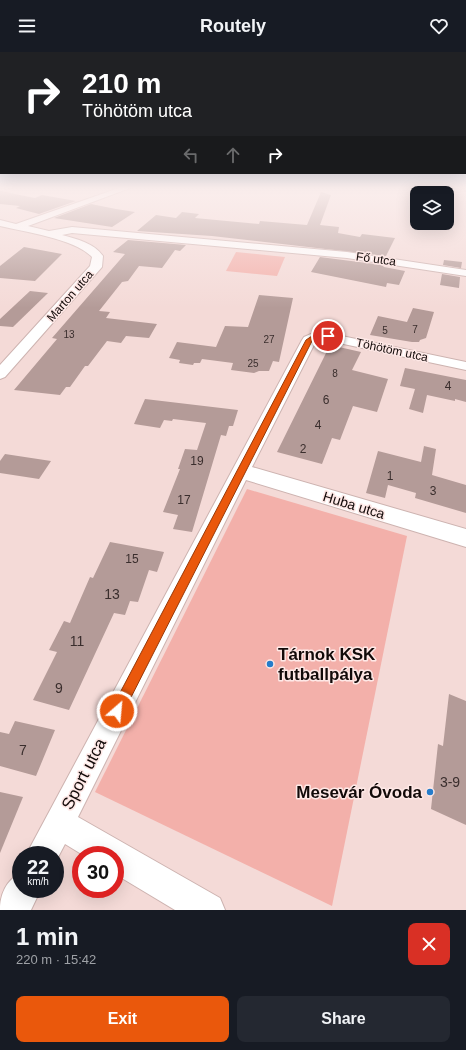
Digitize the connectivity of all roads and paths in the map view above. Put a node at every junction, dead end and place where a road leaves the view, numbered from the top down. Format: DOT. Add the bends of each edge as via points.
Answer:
graph roads {
  1 [pos="27,228"];
  2 [pos="49,234"];
  3 [pos="99,234"];
  4 [pos="76,243"];
  5 [pos="466,273"];
  6 [pos="318,336"];
  7 [pos="466,366"];
  8 [pos="0,374"];
  9 [pos="241,471"];
  10 [pos="466,538"];
  11 [pos="59,823"];
  12 [pos="47,846"];
  13 [pos="99,846"];
  14 [pos="124,861"];
  15 [pos="19,898"];
  16 [pos="12,910"];
  17 [pos="208,910"];
  1 -- 2 [label="street, Fő utca"];
  2 -- 3 [label="street, Fő utca" via="72,230"];
  2 -- 4 [label="street, Marton utca"];
  3 -- 4 [label="street"];
  3 -- 5 [label="street, Fő utca" via="347,255"];
  4 -- 8 [label="street, Marton utca" via="98,256 96,267"];
  6 -- 7 [label="street, Töhötöm utca"];
  6 -- 9 [label="street, Sport utca" via="309,340"];
  9 -- 10 [label="street, Huba utca"];
  9 -- 11 [label="street, Sport utca"];
  11 -- 12 [label="street, Sport utca"];
  11 -- 13 [label="street"];
  14 -- 17 [label="street"];
  15 -- 16 [label="street"];
}
